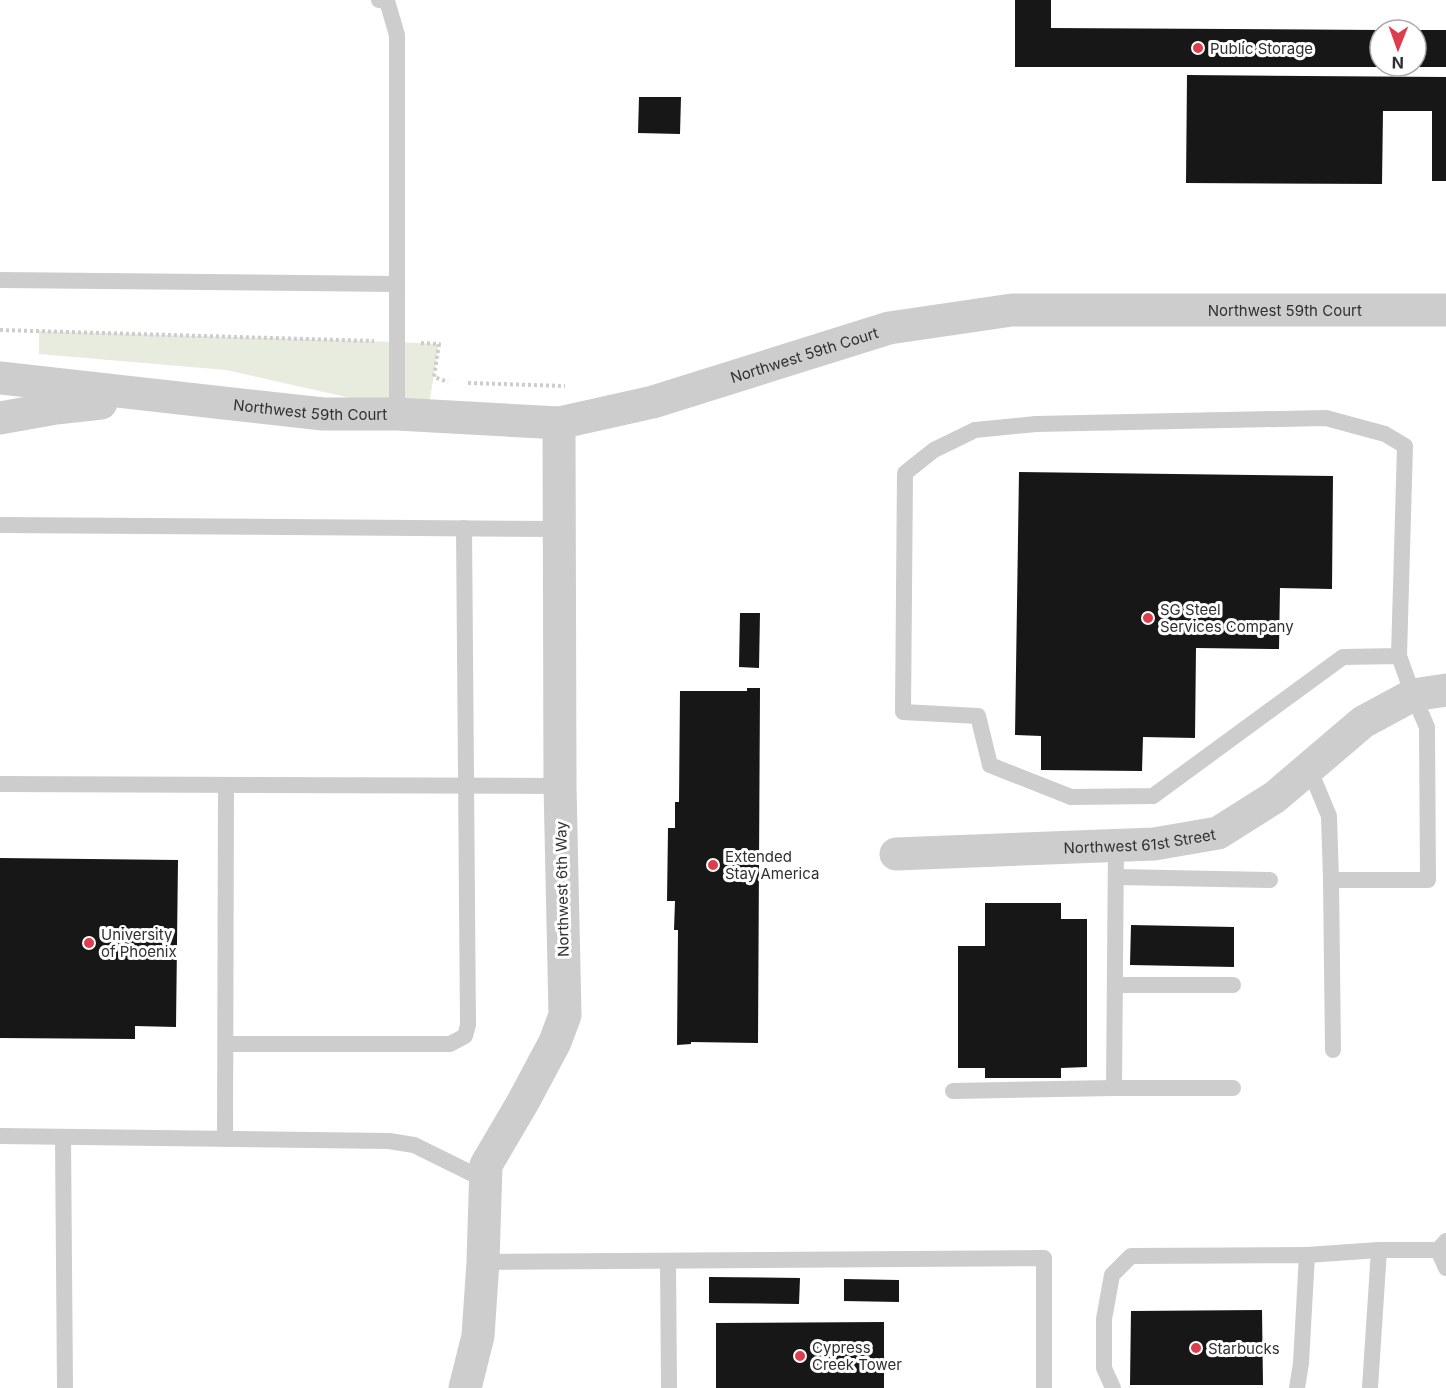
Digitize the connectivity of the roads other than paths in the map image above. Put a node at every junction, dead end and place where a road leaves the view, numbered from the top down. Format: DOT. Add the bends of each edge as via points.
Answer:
graph roads {
  1 [pos="379,0"];
  2 [pos="0,280"];
  3 [pos="397,284"];
  4 [pos="1446,310"];
  5 [pos="0,378"];
  6 [pos="168,397"];
  7 [pos="397,414"];
  8 [pos="0,418"];
  9 [pos="559,423"];
  10 [pos="0,525"];
  11 [pos="464,528"];
  12 [pos="560,529"];
  13 [pos="1399,656"];
  14 [pos="1446,690"];
  15 [pos="1413,695"];
  16 [pos="1309,768"];
  17 [pos="0,784"];
  18 [pos="226,785"];
  19 [pos="464,786"];
  20 [pos="560,786"];
  21 [pos="896,854"];
  22 [pos="1116,861"];
  23 [pos="1270,880"];
  24 [pos="1331,880"];
  25 [pos="1115,985"];
  26 [pos="1233,985"];
  27 [pos="226,1044"];
  28 [pos="1333,1050"];
  29 [pos="1114,1088"];
  30 [pos="1233,1088"];
  31 [pos="953,1091"];
  32 [pos="0,1136"];
  33 [pos="63,1137"];
  34 [pos="225,1139"];
  35 [pos="485,1180"];
  36 [pos="1442,1245"];
  37 [pos="1379,1250"];
  38 [pos="1307,1255"];
  39 [pos="668,1261"];
  40 [pos="483,1262"];
  41 [pos="1446,1268"];
  42 [pos="478,1336"];
  43 [pos="65,1388"];
  44 [pos="465,1388"];
  45 [pos="487,1388"];
  46 [pos="669,1388"];
  47 [pos="1044,1388"];
  48 [pos="1113,1388"];
  49 [pos="1297,1388"];
  50 [pos="1370,1388"];
  1 -- 3 [label="lane" via="387,1 397,35"];
  2 -- 3 [label="lane"];
  3 -- 7 [label="lane"];
  4 -- 9 [label="street, Northwest 59th Court" via="1012,309 889,328 653,402"];
  5 -- 6 [label="street, Northwest 59th Court"];
  6 -- 7 [label="street, Northwest 59th Court" via="323,414"];
  6 -- 8 [label="street, Northwest 59th Court"];
  7 -- 9 [label="street, Northwest 59th Court"];
  9 -- 12 [label="street, Northwest 6th Way"];
  10 -- 11 [label="lane"];
  11 -- 12 [label="lane"];
  11 -- 19 [label="lane"];
  12 -- 20 [label="street, Northwest 6th Way"];
  13 -- 13 [label="lane" via="1405,446 1385,434 1326,418 1036,424 975,430 934,450 904,473 903,712 978,716 990,765 1071,797 1153,796 1343,657"];
  13 -- 15 [label="lane"];
  14 -- 15 [label="street, Northwest 61st Street"];
  15 -- 16 [label="street, Northwest 61st Street" via="1363,722"];
  15 -- 24 [label="lane" via="1427,727 1428,880"];
  16 -- 22 [label="street, Northwest 61st Street" via="1275,797 1218,833 1154,844"];
  16 -- 24 [label="lane" via="1329,816"];
  17 -- 18 [label="lane"];
  18 -- 19 [label="lane"];
  18 -- 27 [label="lane"];
  19 -- 20 [label="lane"];
  19 -- 27 [label="lane" via="468,1025 465,1036 450,1044"];
  20 -- 35 [label="street, Northwest 6th Way" via="565,1015 555,1042 486,1165"];
  21 -- 22 [label="street, Northwest 61st Street"];
  22 -- 23 [label="lane"];
  22 -- 25 [label="lane"];
  24 -- 28 [label="lane"];
  25 -- 26 [label="lane"];
  25 -- 29 [label="lane"];
  27 -- 34 [label="lane"];
  29 -- 30 [label="lane"];
  29 -- 31 [label="lane"];
  32 -- 33 [label="lane"];
  33 -- 34 [label="lane"];
  33 -- 43 [label="lane"];
  34 -- 35 [label="lane" via="389,1141 414,1145"];
  35 -- 40 [label="street, Northwest 6th Way"];
  36 -- 37 [label="lane"];
  36 -- 41 [label="lane"];
  37 -- 38 [label="lane"];
  37 -- 50 [label="lane"];
  38 -- 48 [label="lane" via="1131,1257 1112,1275 1104,1319 1104,1368"];
  38 -- 49 [label="lane"];
  39 -- 40 [label="lane"];
  39 -- 46 [label="lane"];
  39 -- 47 [label="lane" via="1044,1258"];
  40 -- 42 [label="street, Northwest 6th Way"];
  42 -- 44 [label="street, Northwest 6th Way"];
  42 -- 45 [label="street, Northwest 6th Way"];
}
